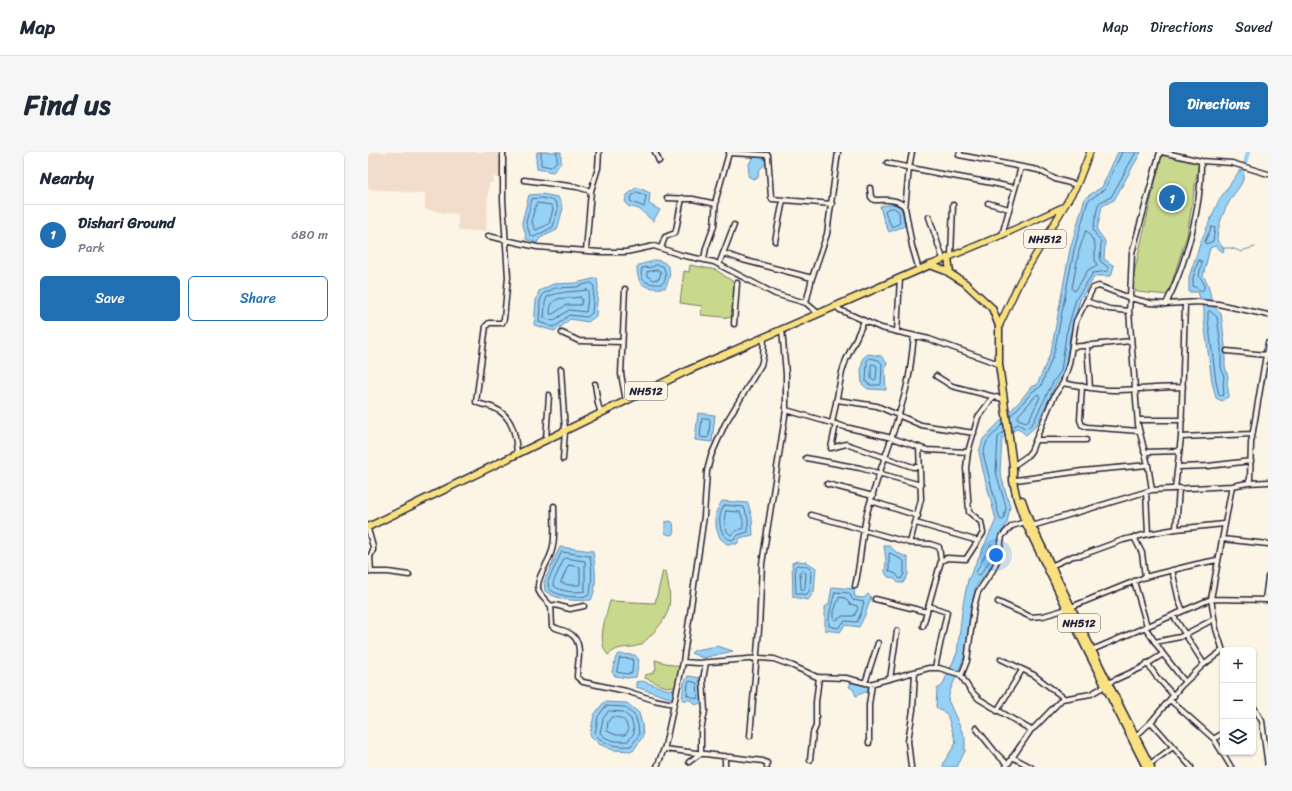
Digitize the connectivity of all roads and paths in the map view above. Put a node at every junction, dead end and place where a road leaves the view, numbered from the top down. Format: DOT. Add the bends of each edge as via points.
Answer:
graph roads {
  1 [pos="599,152"];
  2 [pos="655,152"];
  3 [pos="838,152"];
  4 [pos="912,152"];
  5 [pos="960,152"];
  6 [pos="1090,152"];
  7 [pos="1161,152"];
  8 [pos="502,153"];
  9 [pos="729,153"];
  10 [pos="1169,153"];
  11 [pos="1201,161"];
  12 [pos="659,162"];
  13 [pos="887,163"];
  14 [pos="1021,167"];
  15 [pos="909,168"];
  16 [pos="1268,174"];
  17 [pos="524,180"];
  18 [pos="1077,185"];
  19 [pos="870,188"];
  20 [pos="1015,188"];
  21 [pos="591,191"];
  22 [pos="667,198"];
  23 [pos="682,198"];
  24 [pos="783,200"];
  25 [pos="988,203"];
  26 [pos="716,204"];
  27 [pos="832,204"];
  28 [pos="953,205"];
  29 [pos="1063,207"];
  30 [pos="905,209"];
  31 [pos="1009,209"];
  32 [pos="929,217"];
  33 [pos="734,225"];
  34 [pos="1002,235"];
  35 [pos="488,236"];
  36 [pos="506,241"];
  37 [pos="776,241"];
  38 [pos="661,248"];
  39 [pos="586,251"];
  40 [pos="723,253"];
  41 [pos="948,258"];
  42 [pos="704,259"];
  43 [pos="719,264"];
  44 [pos="930,265"];
  45 [pos="919,270"];
  46 [pos="950,273"];
  47 [pos="812,278"];
  48 [pos="900,278"];
  49 [pos="737,283"];
  50 [pos="626,289"];
  51 [pos="1130,298"];
  52 [pos="1086,301"];
  53 [pos="806,303"];
  54 [pos="1166,304"];
  55 [pos="1185,304"];
  56 [pos="837,307"];
  57 [pos="1129,311"];
  58 [pos="819,314"];
  59 [pos="1268,315"];
  60 [pos="864,321"];
  61 [pos="734,324"];
  62 [pos="999,326"];
  63 [pos="782,329"];
  64 [pos="897,332"];
  65 [pos="562,333"];
  66 [pos="914,336"];
  67 [pos="764,337"];
  68 [pos="1131,341"];
  69 [pos="622,342"];
  70 [pos="1268,343"];
  71 [pos="1087,345"];
  72 [pos="1072,347"];
  73 [pos="1228,351"];
  74 [pos="1266,355"];
  75 [pos="999,364"];
  76 [pos="562,368"];
  77 [pos="936,376"];
  78 [pos="1063,383"];
  79 [pos="595,384"];
  80 [pos="1082,386"];
  81 [pos="1183,387"];
  82 [pos="1090,388"];
  83 [pos="1135,390"];
  84 [pos="549,395"];
  85 [pos="993,397"];
  86 [pos="837,400"];
  87 [pos="626,401"];
  88 [pos="1003,402"];
  89 [pos="786,410"];
  90 [pos="600,413"];
  91 [pos="899,415"];
  92 [pos="1138,420"];
  93 [pos="1182,420"];
  94 [pos="834,423"];
  95 [pos="565,431"];
  96 [pos="1140,431"];
  97 [pos="974,432"];
  98 [pos="1252,434"];
  99 [pos="1181,437"];
  100 [pos="892,438"];
  101 [pos="546,440"];
  102 [pos="1036,440"];
  103 [pos="1086,440"];
  104 [pos="919,447"];
  105 [pos="1179,451"];
  106 [pos="968,452"];
  107 [pos="1144,452"];
  108 [pos="517,454"];
  109 [pos="806,458"];
  110 [pos="885,458"];
  111 [pos="563,460"];
  112 [pos="1250,462"];
  113 [pos="1148,465"];
  114 [pos="1013,466"];
  115 [pos="920,467"];
  116 [pos="1178,467"];
  117 [pos="880,473"];
  118 [pos="1015,478"];
  119 [pos="1268,482"];
  120 [pos="1248,483"];
  121 [pos="827,484"];
  122 [pos="921,485"];
  123 [pos="1232,486"];
  124 [pos="1177,488"];
  125 [pos="1152,490"];
  126 [pos="1146,492"];
  127 [pos="873,496"];
  128 [pos="872,501"];
  129 [pos="554,506"];
  130 [pos="811,514"];
  131 [pos="918,516"];
  132 [pos="1025,522"];
  133 [pos="916,523"];
  134 [pos="1224,524"];
  135 [pos="1032,526"];
  136 [pos="368,528"];
  137 [pos="1176,529"];
  138 [pos="864,530"];
  139 [pos="1148,534"];
  140 [pos="1134,537"];
  141 [pos="1222,539"];
  142 [pos="978,541"];
  143 [pos="910,543"];
  144 [pos="1268,544"];
  145 [pos="1217,560"];
  146 [pos="941,561"];
  147 [pos="1051,566"];
  148 [pos="1172,570"];
  149 [pos="408,575"];
  150 [pos="1145,577"];
  151 [pos="1268,577"];
  152 [pos="1134,581"];
  153 [pos="855,586"];
  154 [pos="875,599"];
  155 [pos="1211,599"];
  156 [pos="1266,600"];
  157 [pos="998,602"];
  158 [pos="551,606"];
  159 [pos="584,606"];
  160 [pos="929,606"];
  161 [pos="1069,608"];
  162 [pos="1183,611"];
  163 [pos="927,612"];
  164 [pos="1173,615"];
  165 [pos="1214,619"];
  166 [pos="923,626"];
  167 [pos="1146,626"];
  168 [pos="897,631"];
  169 [pos="1185,635"];
  170 [pos="1155,642"];
  171 [pos="878,643"];
  172 [pos="1222,647"];
  173 [pos="1092,650"];
  174 [pos="1220,652"];
  175 [pos="1163,654"];
  176 [pos="757,658"];
  177 [pos="1001,659"];
  178 [pos="683,662"];
  179 [pos="706,662"];
  180 [pos="1147,663"];
  181 [pos="1204,664"];
  182 [pos="937,668"];
  183 [pos="1022,670"];
  184 [pos="915,672"];
  185 [pos="960,675"];
  186 [pos="819,677"];
  187 [pos="890,679"];
  188 [pos="1185,682"];
  189 [pos="865,683"];
  190 [pos="872,684"];
  191 [pos="1107,685"];
  192 [pos="1174,696"];
  193 [pos="1064,698"];
  194 [pos="1170,700"];
  195 [pos="674,704"];
  196 [pos="997,711"];
  197 [pos="1256,713"];
  198 [pos="1268,718"];
  199 [pos="1262,721"];
  200 [pos="1151,722"];
  201 [pos="976,728"];
  202 [pos="1031,730"];
  203 [pos="1220,735"];
  204 [pos="750,736"];
  205 [pos="1136,736"];
  206 [pos="1214,739"];
  207 [pos="869,743"];
  208 [pos="1173,747"];
  209 [pos="664,749"];
  210 [pos="701,753"];
  211 [pos="725,756"];
  212 [pos="1012,757"];
  213 [pos="810,760"];
  214 [pos="689,762"];
  215 [pos="1006,766"];
  216 [pos="1149,766"];
  217 [pos="657,767"];
  218 [pos="725,767"];
  219 [pos="767,767"];
  220 [pos="911,767"];
  221 [pos="1031,767"];
  222 [pos="1191,767"];
  223 [pos="1231,767"];
  224 [pos="1268,767"];
  1 -- 21 [label="street" via="598,168"];
  2 -- 12 [label="street"];
  3 -- 27 [label="street"];
  4 -- 15 [label="street"];
  5 -- 14 [label="street" via="959,155"];
  6 -- 18 [label="main road, NH512"];
  7 -- 10 [label="street"];
  7 -- 51 [label="street" via="1132,253"];
  8 -- 36 [label="street"];
  9 -- 24 [label="street" via="768,155 771,197"];
  9 -- 26 [label="street"];
  10 -- 11 [label="street"];
  11 -- 16 [label="street" via="1232,162"];
  11 -- 54 [label="street" via="1202,180 1188,247 1177,282"];
  13 -- 15 [label="street"];
  14 -- 18 [label="street" via="1038,170"];
  14 -- 20 [label="street"];
  15 -- 20 [label="street"];
  15 -- 30 [label="street"];
  17 -- 21 [label="street"];
  18 -- 29 [label="main road, NH512"];
  19 -- 30 [label="street" via="873,200 897,202 903,204"];
  20 -- 31 [label="street"];
  21 -- 39 [label="street"];
  22 -- 23 [label="street"];
  23 -- 26 [label="street"];
  23 -- 38 [label="street" via="675,233 665,237"];
  24 -- 27 [label="street"];
  24 -- 37 [label="street"];
  25 -- 31 [label="street"];
  26 -- 42 [label="street" via="714,226"];
  27 -- 47 [label="street" via="827,234"];
  28 -- 41 [label="street"];
  29 -- 34 [label="main road"];
  29 -- 62 [label="main road, NH512" via="1020,281"];
  30 -- 45 [label="street"];
  31 -- 34 [label="street"];
  32 -- 41 [label="street"];
  33 -- 40 [label="street"];
  34 -- 41 [label="main road"];
  35 -- 36 [label="street"];
  36 -- 39 [label="street" via="537,247"];
  36 -- 108 [label="street" via="508,276 504,319 502,323 489,323 486,326 476,402 492,407 504,415 515,434"];
  38 -- 39 [label="street" via="654,246 626,252"];
  38 -- 42 [label="street"];
  40 -- 43 [label="street"];
  40 -- 47 [label="street"];
  41 -- 44 [label="main road"];
  41 -- 46 [label="highway"];
  42 -- 43 [label="street"];
  43 -- 53 [label="street" via="775,294"];
  44 -- 45 [label="highway, NH512"];
  44 -- 46 [label="highway, NH512"];
  45 -- 48 [label="highway, NH512"];
  46 -- 62 [label="highway, NH512" via="992,308"];
  47 -- 53 [label="street"];
  48 -- 56 [label="highway, NH512"];
  48 -- 64 [label="street"];
  49 -- 61 [label="street"];
  50 -- 69 [label="street"];
  51 -- 52 [label="street" via="1096,286"];
  51 -- 54 [label="street"];
  51 -- 57 [label="street"];
  52 -- 57 [label="street" via="1108,309"];
  52 -- 72 [label="street" via="1076,321"];
  53 -- 58 [label="street"];
  54 -- 55 [label="street"];
  55 -- 59 [label="street" via="1218,304"];
  55 -- 81 [label="street"];
  56 -- 58 [label="highway, NH512"];
  56 -- 60 [label="street"];
  57 -- 68 [label="street"];
  58 -- 63 [label="highway, NH512"];
  60 -- 64 [label="street"];
  60 -- 86 [label="street" via="846,360"];
  62 -- 75 [label="highway, NH512"];
  63 -- 67 [label="highway, NH512"];
  63 -- 89 [label="street"];
  64 -- 66 [label="street"];
  65 -- 69 [label="street" via="580,341"];
  66 -- 75 [label="street"];
  66 -- 91 [label="street" via="908,384"];
  67 -- 87 [label="highway, NH512"];
  67 -- 178 [label="street" via="761,365 725,424 707,471 704,516"];
  68 -- 71 [label="street"];
  68 -- 83 [label="street"];
  69 -- 87 [label="street" via="621,374"];
  70 -- 74 [label="street"];
  71 -- 72 [label="street"];
  71 -- 82 [label="street"];
  72 -- 78 [label="street"];
  73 -- 74 [label="street"];
  74 -- 98 [label="street"];
  75 -- 88 [label="highway, NH512"];
  76 -- 95 [label="street"];
  77 -- 85 [label="street" via="952,386"];
  78 -- 80 [label="street"];
  78 -- 102 [label="street" via="1050,405"];
  79 -- 90 [label="street"];
  80 -- 82 [label="street"];
  80 -- 96 [label="street" via="1082,425"];
  81 -- 83 [label="street"];
  81 -- 93 [label="street"];
  82 -- 83 [label="street"];
  83 -- 92 [label="street"];
  84 -- 101 [label="street"];
  85 -- 88 [label="street"];
  85 -- 97 [label="street" via="980,413"];
  86 -- 91 [label="street" via="877,406"];
  86 -- 94 [label="street"];
  87 -- 90 [label="highway, NH512"];
  88 -- 114 [label="highway, NH512"];
  89 -- 94 [label="street"];
  89 -- 176 [label="street" via="762,564"];
  90 -- 95 [label="highway, NH512"];
  91 -- 97 [label="street" via="925,426"];
  91 -- 100 [label="street"];
  92 -- 93 [label="street"];
  92 -- 96 [label="street"];
  93 -- 99 [label="street"];
  94 -- 100 [label="street"];
  94 -- 110 [label="street" via="832,448 846,444"];
  95 -- 101 [label="highway, NH512"];
  95 -- 111 [label="street"];
  96 -- 107 [label="street"];
  97 -- 106 [label="street"];
  98 -- 99 [label="street"];
  98 -- 112 [label="street"];
  99 -- 105 [label="street"];
  100 -- 104 [label="street"];
  100 -- 110 [label="street"];
  101 -- 108 [label="highway, NH512"];
  102 -- 103 [label="street"];
  102 -- 114 [label="street" via="1027,456"];
  104 -- 106 [label="street" via="927,450"];
  104 -- 115 [label="street"];
  105 -- 107 [label="street"];
  105 -- 116 [label="street"];
  106 -- 142 [label="street" via="966,468 969,512 982,524 983,533"];
  107 -- 113 [label="street"];
  108 -- 136 [label="highway, NH512"];
  109 -- 117 [label="street"];
  110 -- 115 [label="street"];
  110 -- 117 [label="street"];
  112 -- 116 [label="street"];
  112 -- 120 [label="street"];
  113 -- 118 [label="street"];
  113 -- 125 [label="street"];
  114 -- 118 [label="highway, NH512"];
  115 -- 122 [label="street"];
  116 -- 124 [label="street"];
  117 -- 122 [label="street"];
  117 -- 127 [label="street"];
  118 -- 132 [label="highway, NH512" via="1013,481 1017,499"];
  118 -- 135 [label="highway, NH512"];
  119 -- 120 [label="street"];
  120 -- 123 [label="street"];
  121 -- 127 [label="street"];
  122 -- 131 [label="street"];
  123 -- 124 [label="street"];
  123 -- 134 [label="street"];
  124 -- 125 [label="street"];
  124 -- 137 [label="street"];
  125 -- 126 [label="street"];
  126 -- 135 [label="street"];
  126 -- 139 [label="street"];
  127 -- 128 [label="street"];
  128 -- 131 [label="street"];
  128 -- 138 [label="street"];
  129 -- 158 [label="street" via="553,546 538,583 541,596"];
  130 -- 138 [label="street"];
  131 -- 133 [label="street"];
  132 -- 161 [label="highway, NH512"];
  132 -- 185 [label="street" via="1012,526 1002,536 994,570 977,594 967,661"];
  133 -- 142 [label="street"];
  133 -- 143 [label="street"];
  134 -- 137 [label="street"];
  134 -- 141 [label="street"];
  135 -- 147 [label="highway, NH512"];
  136 -- 149 [label="street" via="373,547 370,557 371,572"];
  137 -- 139 [label="street"];
  138 -- 143 [label="street"];
  138 -- 153 [label="street"];
  139 -- 140 [label="street"];
  140 -- 147 [label="street" via="1073,556"];
  140 -- 150 [label="street" via="1142,553"];
  141 -- 144 [label="street"];
  141 -- 145 [label="street"];
  142 -- 146 [label="street" via="966,559 946,558"];
  143 -- 146 [label="street" via="938,547"];
  145 -- 148 [label="street"];
  145 -- 155 [label="street"];
  146 -- 160 [label="street"];
  147 -- 161 [label="highway, NH512"];
  148 -- 150 [label="street"];
  148 -- 162 [label="street"];
  150 -- 152 [label="street"];
  151 -- 156 [label="street"];
  152 -- 161 [label="street"];
  152 -- 167 [label="street"];
  154 -- 163 [label="street"];
  155 -- 156 [label="street"];
  155 -- 162 [label="street"];
  155 -- 165 [label="street"];
  157 -- 161 [label="street" via="1031,616"];
  158 -- 159 [label="street" via="570,609"];
  158 -- 195 [label="street" via="552,626 571,634 577,640 577,677 580,681"];
  160 -- 163 [label="street"];
  160 -- 182 [label="street" via="947,612"];
  161 -- 173 [label="highway, NH512"];
  161 -- 191 [label="highway, NH512"];
  162 -- 164 [label="street"];
  163 -- 166 [label="street"];
  164 -- 167 [label="street"];
  164 -- 169 [label="street"];
  165 -- 169 [label="street"];
  165 -- 172 [label="street"];
  167 -- 170 [label="street"];
  167 -- 173 [label="street"];
  168 -- 187 [label="street"];
  169 -- 170 [label="street"];
  169 -- 181 [label="street"];
  170 -- 175 [label="street"];
  171 -- 189 [label="street"];
  173 -- 191 [label="highway, NH512"];
  174 -- 181 [label="street"];
  175 -- 180 [label="street"];
  175 -- 188 [label="street"];
  176 -- 179 [label="street"];
  176 -- 186 [label="street" via="782,661"];
  176 -- 204 [label="street"];
  177 -- 183 [label="street"];
  178 -- 179 [label="street"];
  178 -- 195 [label="street"];
  179 -- 210 [label="street" via="703,680 705,711 701,730"];
  180 -- 191 [label="street"];
  180 -- 192 [label="street"];
  181 -- 188 [label="street"];
  182 -- 184 [label="street"];
  182 -- 185 [label="street"];
  183 -- 193 [label="street"];
  183 -- 196 [label="street"];
  184 -- 187 [label="street"];
  184 -- 220 [label="street" via="908,741"];
  185 -- 196 [label="street" via="978,699"];
  186 -- 189 [label="street" via="846,678"];
  186 -- 213 [label="street" via="816,726"];
  187 -- 190 [label="street"];
  188 -- 192 [label="street"];
  189 -- 190 [label="street"];
  190 -- 207 [label="street"];
  191 -- 193 [label="street" via="1091,694"];
  191 -- 205 [label="highway, NH512"];
  191 -- 216 [label="highway, NH512"];
  192 -- 194 [label="street"];
  193 -- 202 [label="street"];
  194 -- 200 [label="street"];
  194 -- 206 [label="street"];
  195 -- 209 [label="street"];
  196 -- 202 [label="street"];
  197 -- 199 [label="street"];
  198 -- 199 [label="street"];
  199 -- 224 [label="street"];
  200 -- 205 [label="street"];
  200 -- 208 [label="street"];
  201 -- 215 [label="street"];
  202 -- 212 [label="street"];
  203 -- 206 [label="street"];
  205 -- 216 [label="highway, NH512"];
  206 -- 223 [label="street"];
  208 -- 216 [label="street"];
  208 -- 222 [label="street"];
  209 -- 210 [label="street"];
  209 -- 217 [label="street"];
  210 -- 211 [label="street"];
  210 -- 214 [label="street"];
  211 -- 218 [label="street"];
  211 -- 219 [label="street" via="763,761 767,763"];
  212 -- 215 [label="street"];
  212 -- 221 [label="street"];
}
